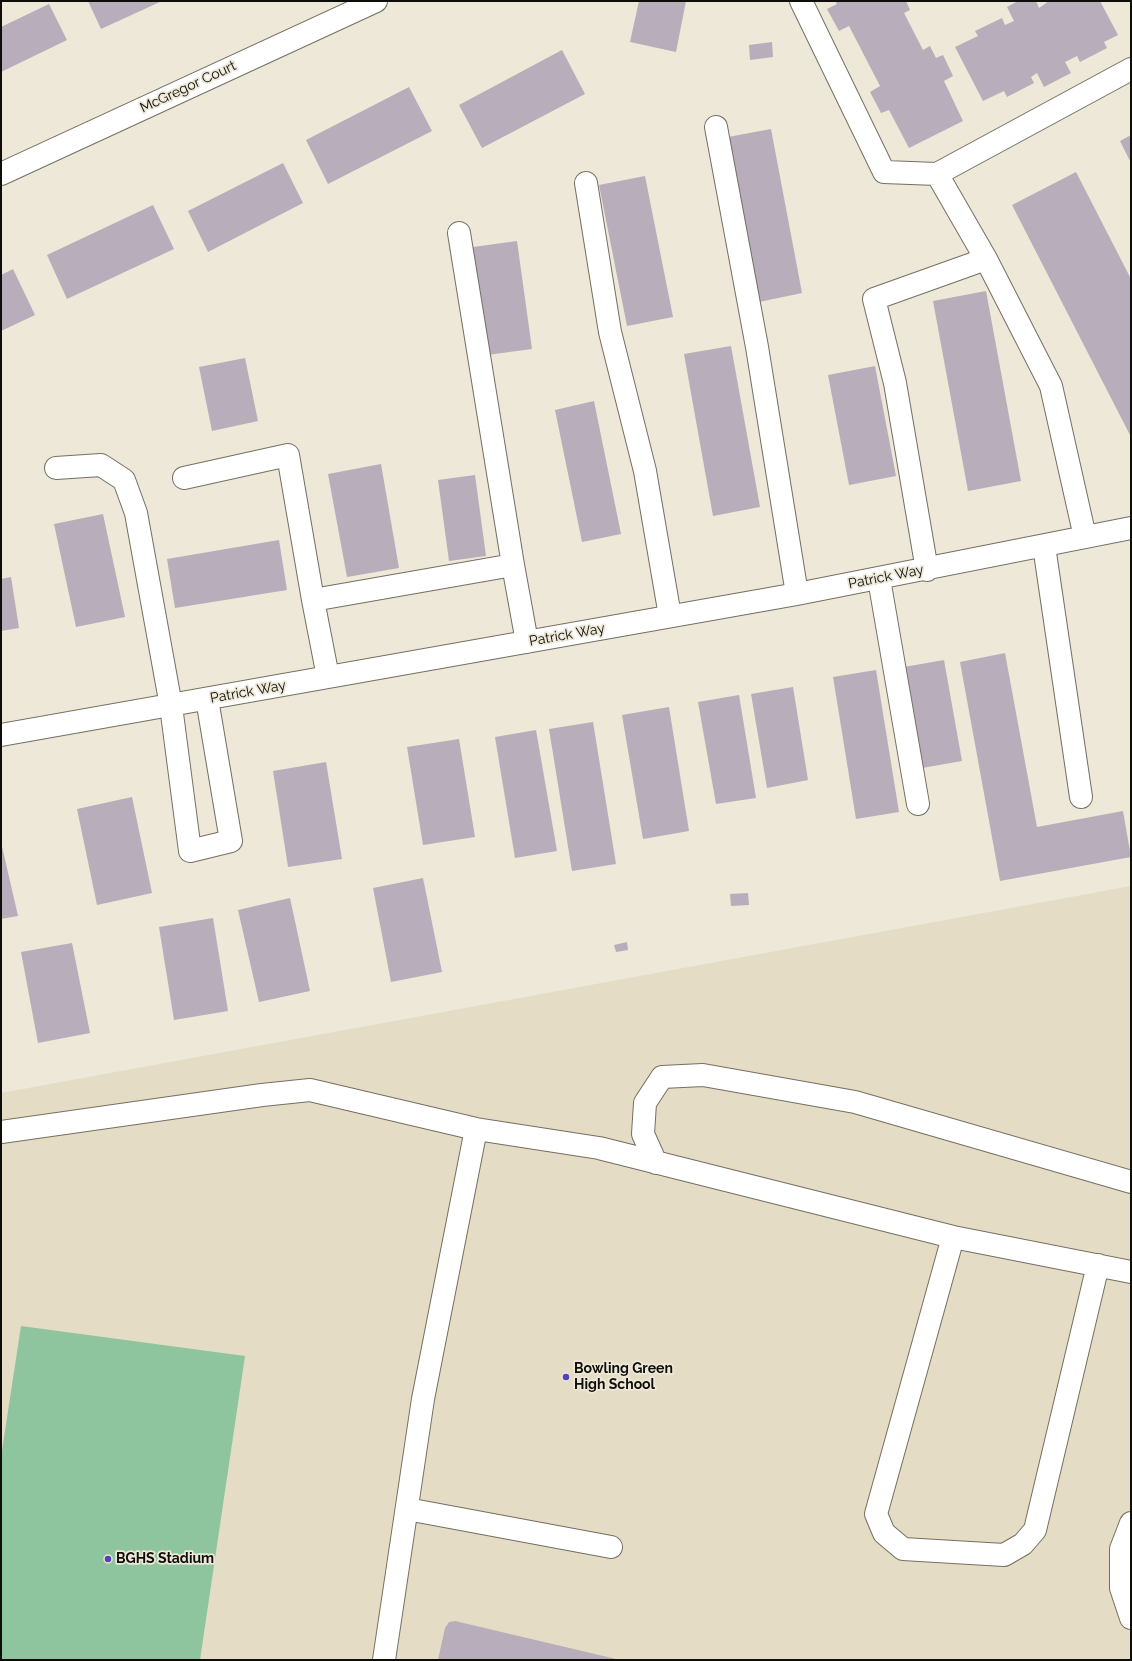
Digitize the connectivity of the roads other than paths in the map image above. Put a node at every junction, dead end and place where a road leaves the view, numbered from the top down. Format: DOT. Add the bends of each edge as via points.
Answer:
graph roads {
  1 [pos="376,1"];
  2 [pos="801,1"];
  3 [pos="1131,69"];
  4 [pos="716,127"];
  5 [pos="1,174"];
  6 [pos="937,174"];
  7 [pos="586,183"];
  8 [pos="459,233"];
  9 [pos="986,259"];
  10 [pos="56,468"];
  11 [pos="184,478"];
  12 [pos="1131,528"];
  13 [pos="1085,537"];
  14 [pos="1044,546"];
  15 [pos="513,566"];
  16 [pos="927,570"];
  17 [pos="879,579"];
  18 [pos="797,594"];
  19 [pos="313,600"];
  20 [pos="670,616"];
  21 [pos="527,642"];
  22 [pos="328,677"];
  23 [pos="207,700"];
  24 [pos="171,706"];
  25 [pos="1,735"];
  26 [pos="1081,797"];
  27 [pos="918,804"];
  28 [pos="476,1129"];
  29 [pos="1,1132"];
  30 [pos="656,1163"];
  31 [pos="1131,1182"];
  32 [pos="953,1237"];
  33 [pos="1098,1265"];
  34 [pos="1131,1272"];
  35 [pos="407,1509"];
  36 [pos="1131,1523"];
  37 [pos="612,1547"];
  38 [pos="1131,1618"];
  39 [pos="384,1660"];
  1 -- 5 [label="street, McGregor Court"];
  2 -- 6 [label="street" via="884,172"];
  3 -- 6 [label="street"];
  4 -- 18 [label="street" via="757,347"];
  6 -- 9 [label="street"];
  7 -- 20 [label="street" via="610,332 645,471"];
  8 -- 15 [label="street"];
  9 -- 13 [label="street" via="1051,386"];
  9 -- 16 [label="street" via="874,299 895,383"];
  10 -- 24 [label="street" via="102,465 124,480 136,513"];
  11 -- 19 [label="street" via="288,455"];
  12 -- 13 [label="street, Patrick Way"];
  13 -- 14 [label="street, Patrick Way"];
  14 -- 16 [label="street, Patrick Way"];
  14 -- 26 [label="street"];
  15 -- 19 [label="street"];
  15 -- 21 [label="street"];
  16 -- 17 [label="street, Patrick Way"];
  17 -- 18 [label="street, Patrick Way"];
  17 -- 27 [label="street"];
  18 -- 20 [label="street, Patrick Way"];
  19 -- 22 [label="street"];
  20 -- 21 [label="street, Patrick Way"];
  21 -- 22 [label="street, Patrick Way"];
  22 -- 23 [label="street, Patrick Way"];
  23 -- 24 [label="street, Patrick Way"];
  23 -- 24 [label="street" via="231,842 190,851"];
  24 -- 25 [label="street, Patrick Way"];
  28 -- 29 [label="street" via="310,1090"];
  28 -- 30 [label="street" via="599,1148"];
  28 -- 35 [label="street" via="423,1399"];
  30 -- 31 [label="street" via="643,1134 645,1103 662,1077 703,1075 855,1102"];
  30 -- 32 [label="street"];
  32 -- 33 [label="street"];
  32 -- 33 [label="street" via="876,1514 884,1533 904,1549 1004,1555 1023,1544 1035,1530"];
  33 -- 34 [label="street"];
  35 -- 37 [label="street"];
  35 -- 39 [label="street"];
  36 -- 38 [label="street" via="1121,1549 1121,1588"];
}
